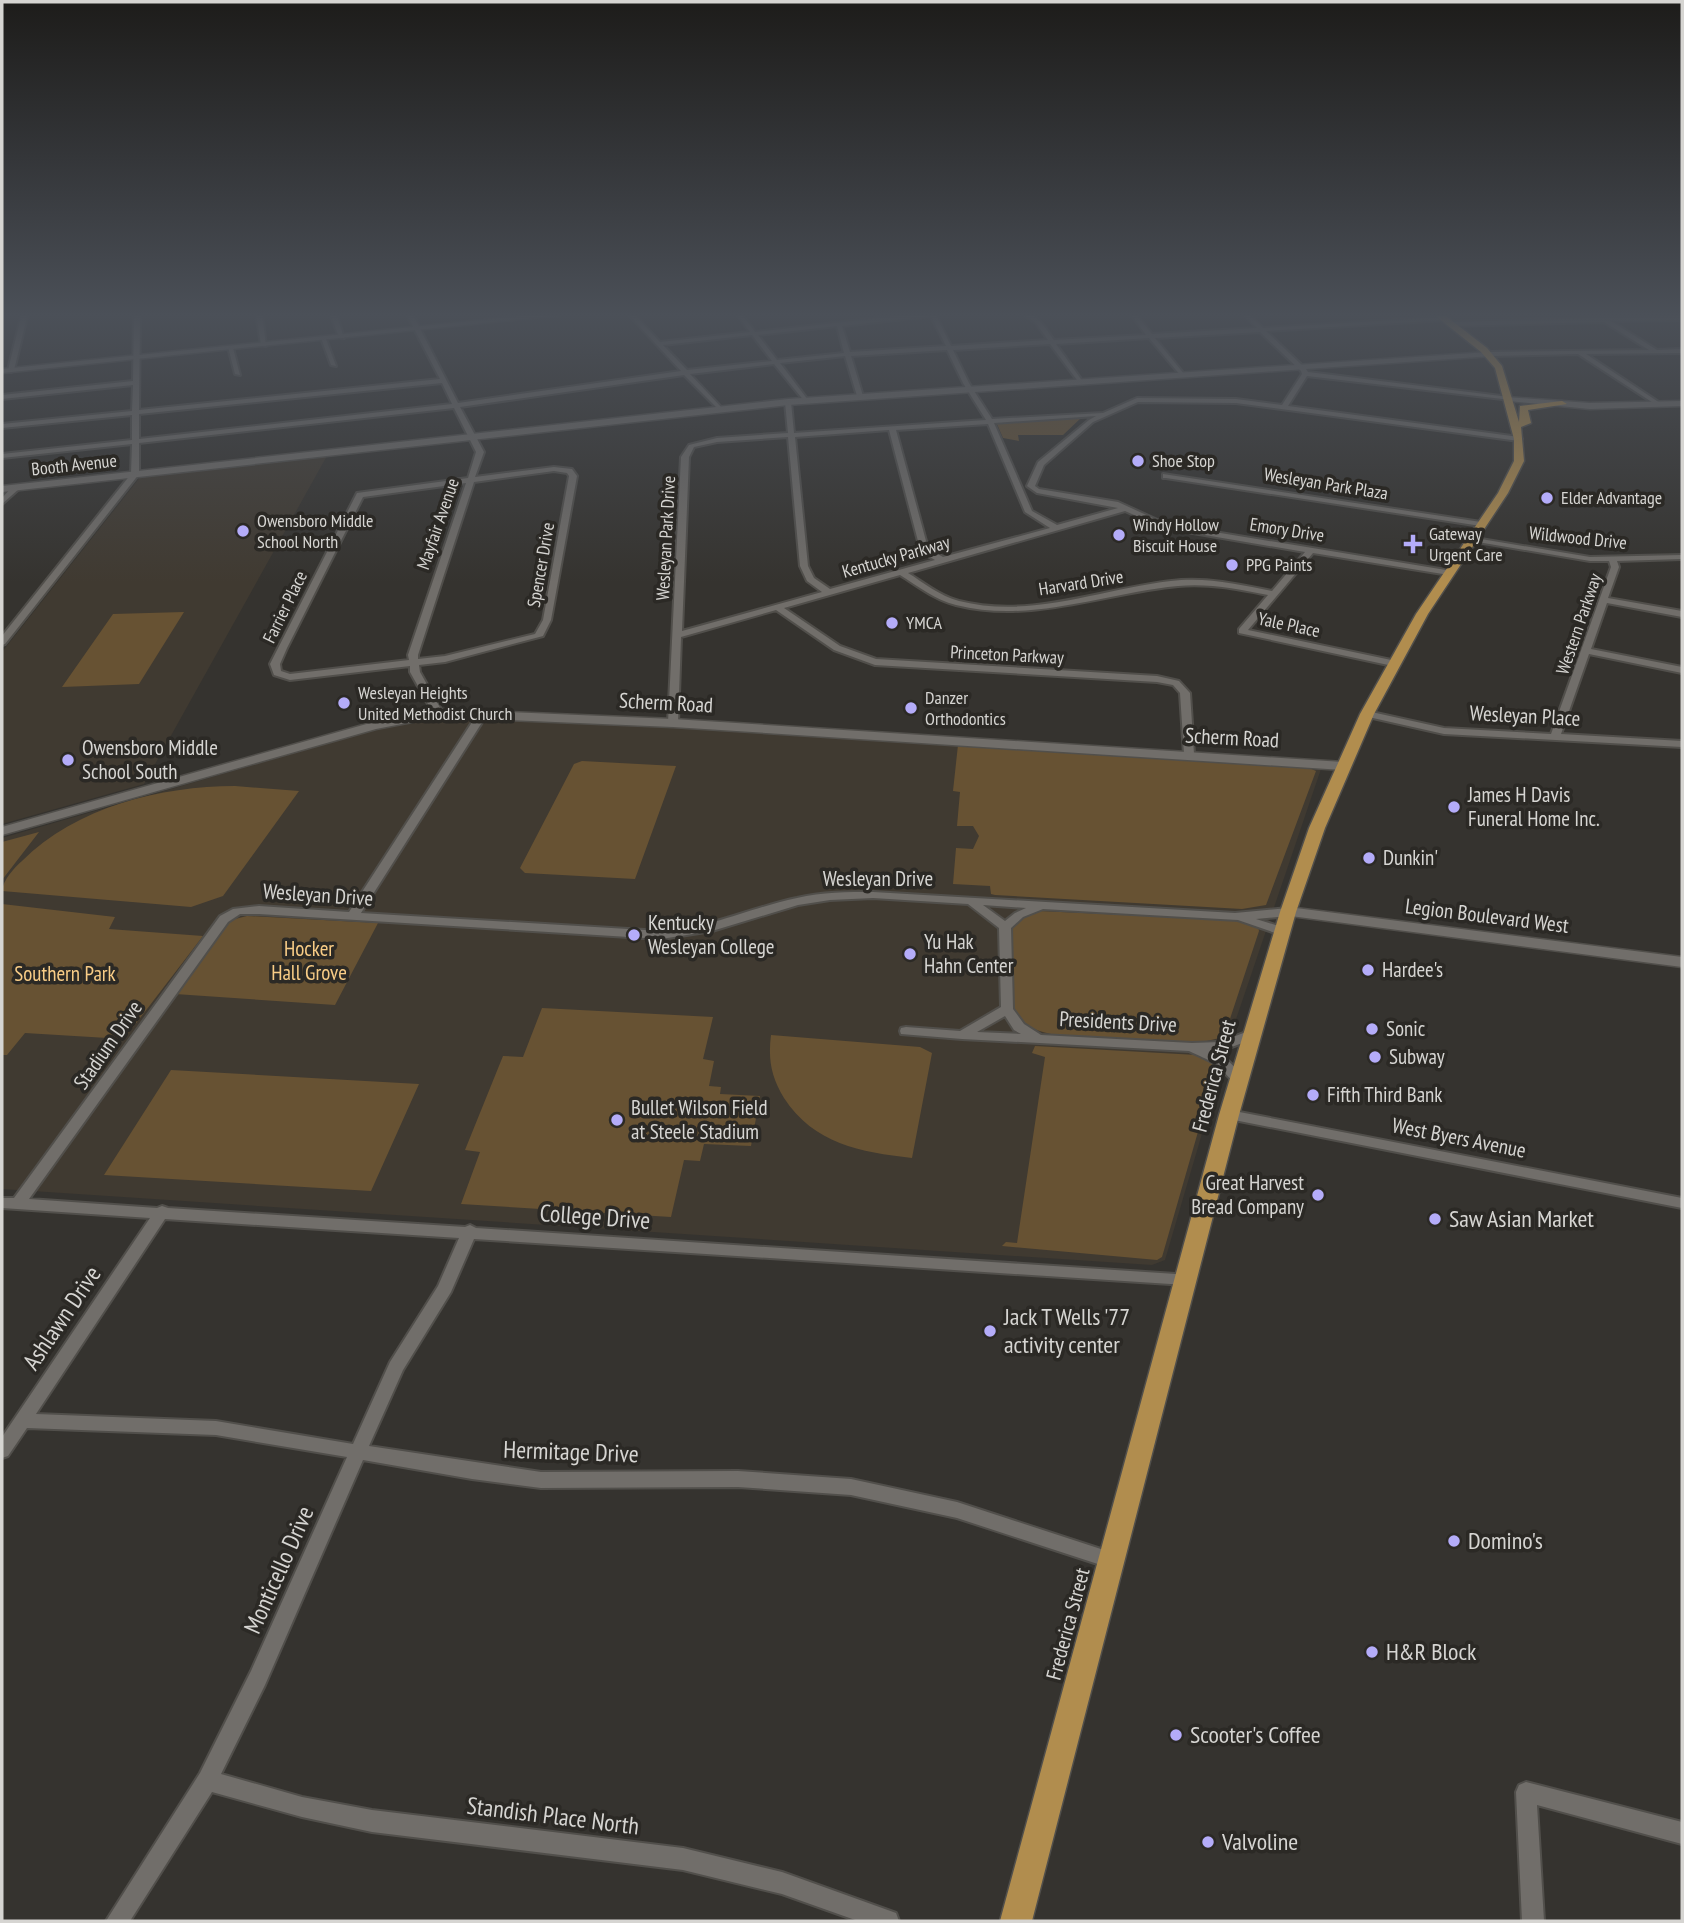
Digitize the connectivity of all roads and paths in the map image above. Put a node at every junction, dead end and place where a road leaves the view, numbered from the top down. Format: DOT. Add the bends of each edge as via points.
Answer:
graph roads {
  1 [pos="788,402"];
  2 [pos="137,403"];
  3 [pos="219,403"];
  4 [pos="455,403"];
  5 [pos="479,403"];
  6 [pos="714,403"];
  7 [pos="781,403"];
  8 [pos="979,403"];
  9 [pos="1127,403"];
  10 [pos="1247,403"];
  11 [pos="1287,403"];
  12 [pos="1510,403"];
  13 [pos="1549,403"];
  14 [pos="1562,404"];
  15 [pos="1658,404"];
  16 [pos="1682,404"];
  17 [pos="457,406"];
  18 [pos="1284,407"];
  19 [pos="720,409"];
  20 [pos="137,411"];
  21 [pos="1105,414"];
  22 [pos="990,421"];
  23 [pos="1516,425"];
  24 [pos="2,426"];
  25 [pos="892,428"];
  26 [pos="791,435"];
  27 [pos="474,436"];
  28 [pos="1519,439"];
  29 [pos="136,441"];
  30 [pos="2,456"];
  31 [pos="135,474"];
  32 [pos="1166,476"];
  33 [pos="470,479"];
  34 [pos="16,488"];
  35 [pos="2,489"];
  36 [pos="2,502"];
  37 [pos="1124,509"];
  38 [pos="1481,524"];
  39 [pos="1056,528"];
  40 [pos="1472,539"];
  41 [pos="1311,550"];
  42 [pos="1682,558"];
  43 [pos="942,560"];
  44 [pos="1613,560"];
  45 [pos="901,572"];
  46 [pos="1449,573"];
  47 [pos="828,593"];
  48 [pos="1274,594"];
  49 [pos="1604,600"];
  50 [pos="777,607"];
  51 [pos="1682,614"];
  52 [pos="677,635"];
  53 [pos="2,642"];
  54 [pos="1586,651"];
  55 [pos="413,663"];
  56 [pos="1393,663"];
  57 [pos="1682,670"];
  58 [pos="438,713"];
  59 [pos="484,713"];
  60 [pos="1367,715"];
  61 [pos="673,723"];
  62 [pos="1555,737"];
  63 [pos="1682,744"];
  64 [pos="1189,754"];
  65 [pos="1343,766"];
  66 [pos="2,831"];
  67 [pos="969,900"];
  68 [pos="1043,904"];
  69 [pos="233,913"];
  70 [pos="352,916"];
  71 [pos="1235,917"];
  72 [pos="1284,921"];
  73 [pos="1005,926"];
  74 [pos="1682,962"];
  75 [pos="1007,1009"];
  76 [pos="906,1031"];
  77 [pos="962,1035"];
  78 [pos="1251,1035"];
  79 [pos="1043,1040"];
  80 [pos="1191,1047"];
  81 [pos="1239,1079"];
  82 [pos="1229,1115"];
  83 [pos="2,1203"];
  84 [pos="19,1203"];
  85 [pos="1682,1203"];
  86 [pos="162,1211"];
  87 [pos="470,1231"];
  88 [pos="1186,1279"];
  89 [pos="22,1420"];
  90 [pos="2,1451"];
  91 [pos="358,1451"];
  92 [pos="1110,1560"];
  93 [pos="207,1780"];
  94 [pos="1682,1833"];
  95 [pos="117,1921"];
  96 [pos="888,1921"];
  97 [pos="1016,1921"];
  98 [pos="1533,1921"];
  1 -- 26 [label="street"];
  2 -- 20 [label="street"];
  3 -- 20 [label="street"];
  4 -- 17 [label="street, Mayfair Avenue"];
  5 -- 17 [label="street"];
  6 -- 19 [label="street"];
  7 -- 19 [label="street, Booth Avenue"];
  8 -- 22 [label="street"];
  9 -- 21 [label="street"];
  10 -- 18 [label="street"];
  11 -- 18 [label="street"];
  12 -- 23 [label="main road, Frederica Street"];
  13 -- 14 [label="street"];
  14 -- 15 [label="street"];
  14 -- 23 [label="main road" via="1523,408 1526,423"];
  15 -- 16 [label="street"];
  17 -- 27 [label="street, Mayfair Avenue"];
  17 -- 29 [label="street"];
  18 -- 28 [label="street"];
  19 -- 27 [label="street, Booth Avenue"];
  20 -- 24 [label="street"];
  20 -- 29 [label="street"];
  21 -- 22 [label="street, Wesleyan Park Drive"];
  21 -- 37 [label="street, Emory Drive" via="1041,464 1031,488"];
  22 -- 25 [label="street, Wesleyan Park Drive"];
  22 -- 39 [label="street" via="1029,512"];
  23 -- 28 [label="main road, Frederica Street"];
  25 -- 26 [label="street, Wesleyan Park Drive"];
  25 -- 43 [label="street" via="922,541"];
  26 -- 47 [label="street" via="804,566 810,579"];
  26 -- 52 [label="street, Wesleyan Park Drive" via="717,440 688,449"];
  27 -- 31 [label="street, Booth Avenue"];
  27 -- 33 [label="street, Mayfair Avenue" via="480,452"];
  28 -- 38 [label="main road, Frederica Street" via="1516,471"];
  29 -- 30 [label="street"];
  29 -- 31 [label="street"];
  31 -- 34 [label="street, Booth Avenue"];
  31 -- 53 [label="street"];
  32 -- 38 [label="street, Wesleyan Park Plaza"];
  33 -- 55 [label="street, Mayfair Avenue"];
  33 -- 55 [label="street, Spencer Drive" via="554,469 572,472 544,632 509,645"];
  33 -- 55 [label="street, Farrier Place" via="373,491 357,498 275,669 290,677"];
  34 -- 35 [label="street, Booth Avenue"];
  34 -- 36 [label="street"];
  37 -- 39 [label="street, Kentucky Parkway"];
  37 -- 41 [label="street, Emory Drive" via="1164,526"];
  38 -- 40 [label="main road, Frederica Street"];
  39 -- 43 [label="street, Kentucky Parkway"];
  40 -- 44 [label="street, Wildwood Drive"];
  40 -- 46 [label="main road, Frederica Street"];
  41 -- 46 [label="street, Emory Drive"];
  41 -- 48 [label="street, Yale Place"];
  42 -- 44 [label="street, Wildwood Drive"];
  43 -- 45 [label="street, Kentucky Parkway"];
  44 -- 49 [label="street, Western Parkway" via="1615,568"];
  45 -- 47 [label="street, Kentucky Parkway"];
  45 -- 48 [label="street, Harvard Drive" via="954,602 991,608 1049,606 1189,583"];
  46 -- 56 [label="main road, Frederica Street"];
  47 -- 50 [label="street, Kentucky Parkway"];
  48 -- 56 [label="street, Yale Place" via="1242,631"];
  49 -- 51 [label="street"];
  49 -- 54 [label="street, Western Parkway"];
  50 -- 52 [label="street, Kentucky Parkway"];
  50 -- 64 [label="street, Princeton Parkway" via="837,648 875,662 1177,683 1185,693"];
  52 -- 61 [label="street, Wesleyan Park Drive"];
  54 -- 57 [label="street"];
  54 -- 62 [label="street, Western Parkway"];
  55 -- 58 [label="street"];
  56 -- 60 [label="main road, Frederica Street"];
  58 -- 59 [label="street, Scherm Road"];
  58 -- 66 [label="street, Scherm Road" via="374,726"];
  59 -- 61 [label="street, Scherm Road"];
  59 -- 70 [label="street"];
  60 -- 62 [label="street, Wesleyan Place" via="1444,731"];
  60 -- 65 [label="main road, Frederica Street"];
  61 -- 64 [label="street, Scherm Road"];
  62 -- 63 [label="street, Wesleyan Place"];
  64 -- 65 [label="street, Scherm Road"];
  65 -- 72 [label="main road, Frederica Street"];
  67 -- 68 [label="street, Wesleyan Drive"];
  67 -- 70 [label="street, Wesleyan Drive" via="825,897 784,904 706,931 661,935"];
  67 -- 73 [label="street"];
  68 -- 71 [label="street, Wesleyan Drive"];
  68 -- 73 [label="street"];
  69 -- 70 [label="street, Wesleyan Drive" via="259,910"];
  69 -- 84 [label="street, Stadium Drive" via="224,919"];
  71 -- 72 [label="street, Wesleyan Drive"];
  71 -- 72 [label="street, Wesleyan Drive"];
  72 -- 74 [label="street, Legion Boulevard West"];
  72 -- 78 [label="main road, Frederica Street"];
  73 -- 75 [label="street"];
  75 -- 77 [label="street"];
  75 -- 79 [label="street, Presidents Drive" via="1019,1027"];
  76 -- 77 [label="street, Presidents Drive"];
  77 -- 79 [label="street, Presidents Drive"];
  78 -- 80 [label="street, Presidents Drive" via="1221,1046"];
  78 -- 81 [label="main road, Frederica Street"];
  79 -- 80 [label="street, Presidents Drive"];
  80 -- 81 [label="street, Presidents Drive" via="1220,1061"];
  81 -- 82 [label="main road, Frederica Street"];
  82 -- 85 [label="street, West Byers Avenue"];
  82 -- 88 [label="main road, Frederica Street"];
  83 -- 84 [label="street, College Drive"];
  84 -- 86 [label="street, College Drive"];
  86 -- 87 [label="street, College Drive"];
  86 -- 89 [label="street, Ashlawn Drive"];
  87 -- 88 [label="street, College Drive"];
  87 -- 91 [label="street, Monticello Drive" via="445,1288 396,1367"];
  88 -- 92 [label="main road, Frederica Street"];
  89 -- 90 [label="street, Ashlawn Drive"];
  89 -- 91 [label="street, Hermitage Drive" via="216,1428"];
  91 -- 92 [label="street, Hermitage Drive" via="541,1480 738,1479 850,1487 957,1510"];
  91 -- 93 [label="street, Monticello Drive" via="258,1678"];
  92 -- 97 [label="main road, Frederica Street"];
  93 -- 95 [label="street, Monticello Drive"];
  93 -- 96 [label="street, Standish Place North" via="372,1821 683,1859 782,1883"];
  94 -- 98 [label="street" via="1526,1792"];
}
